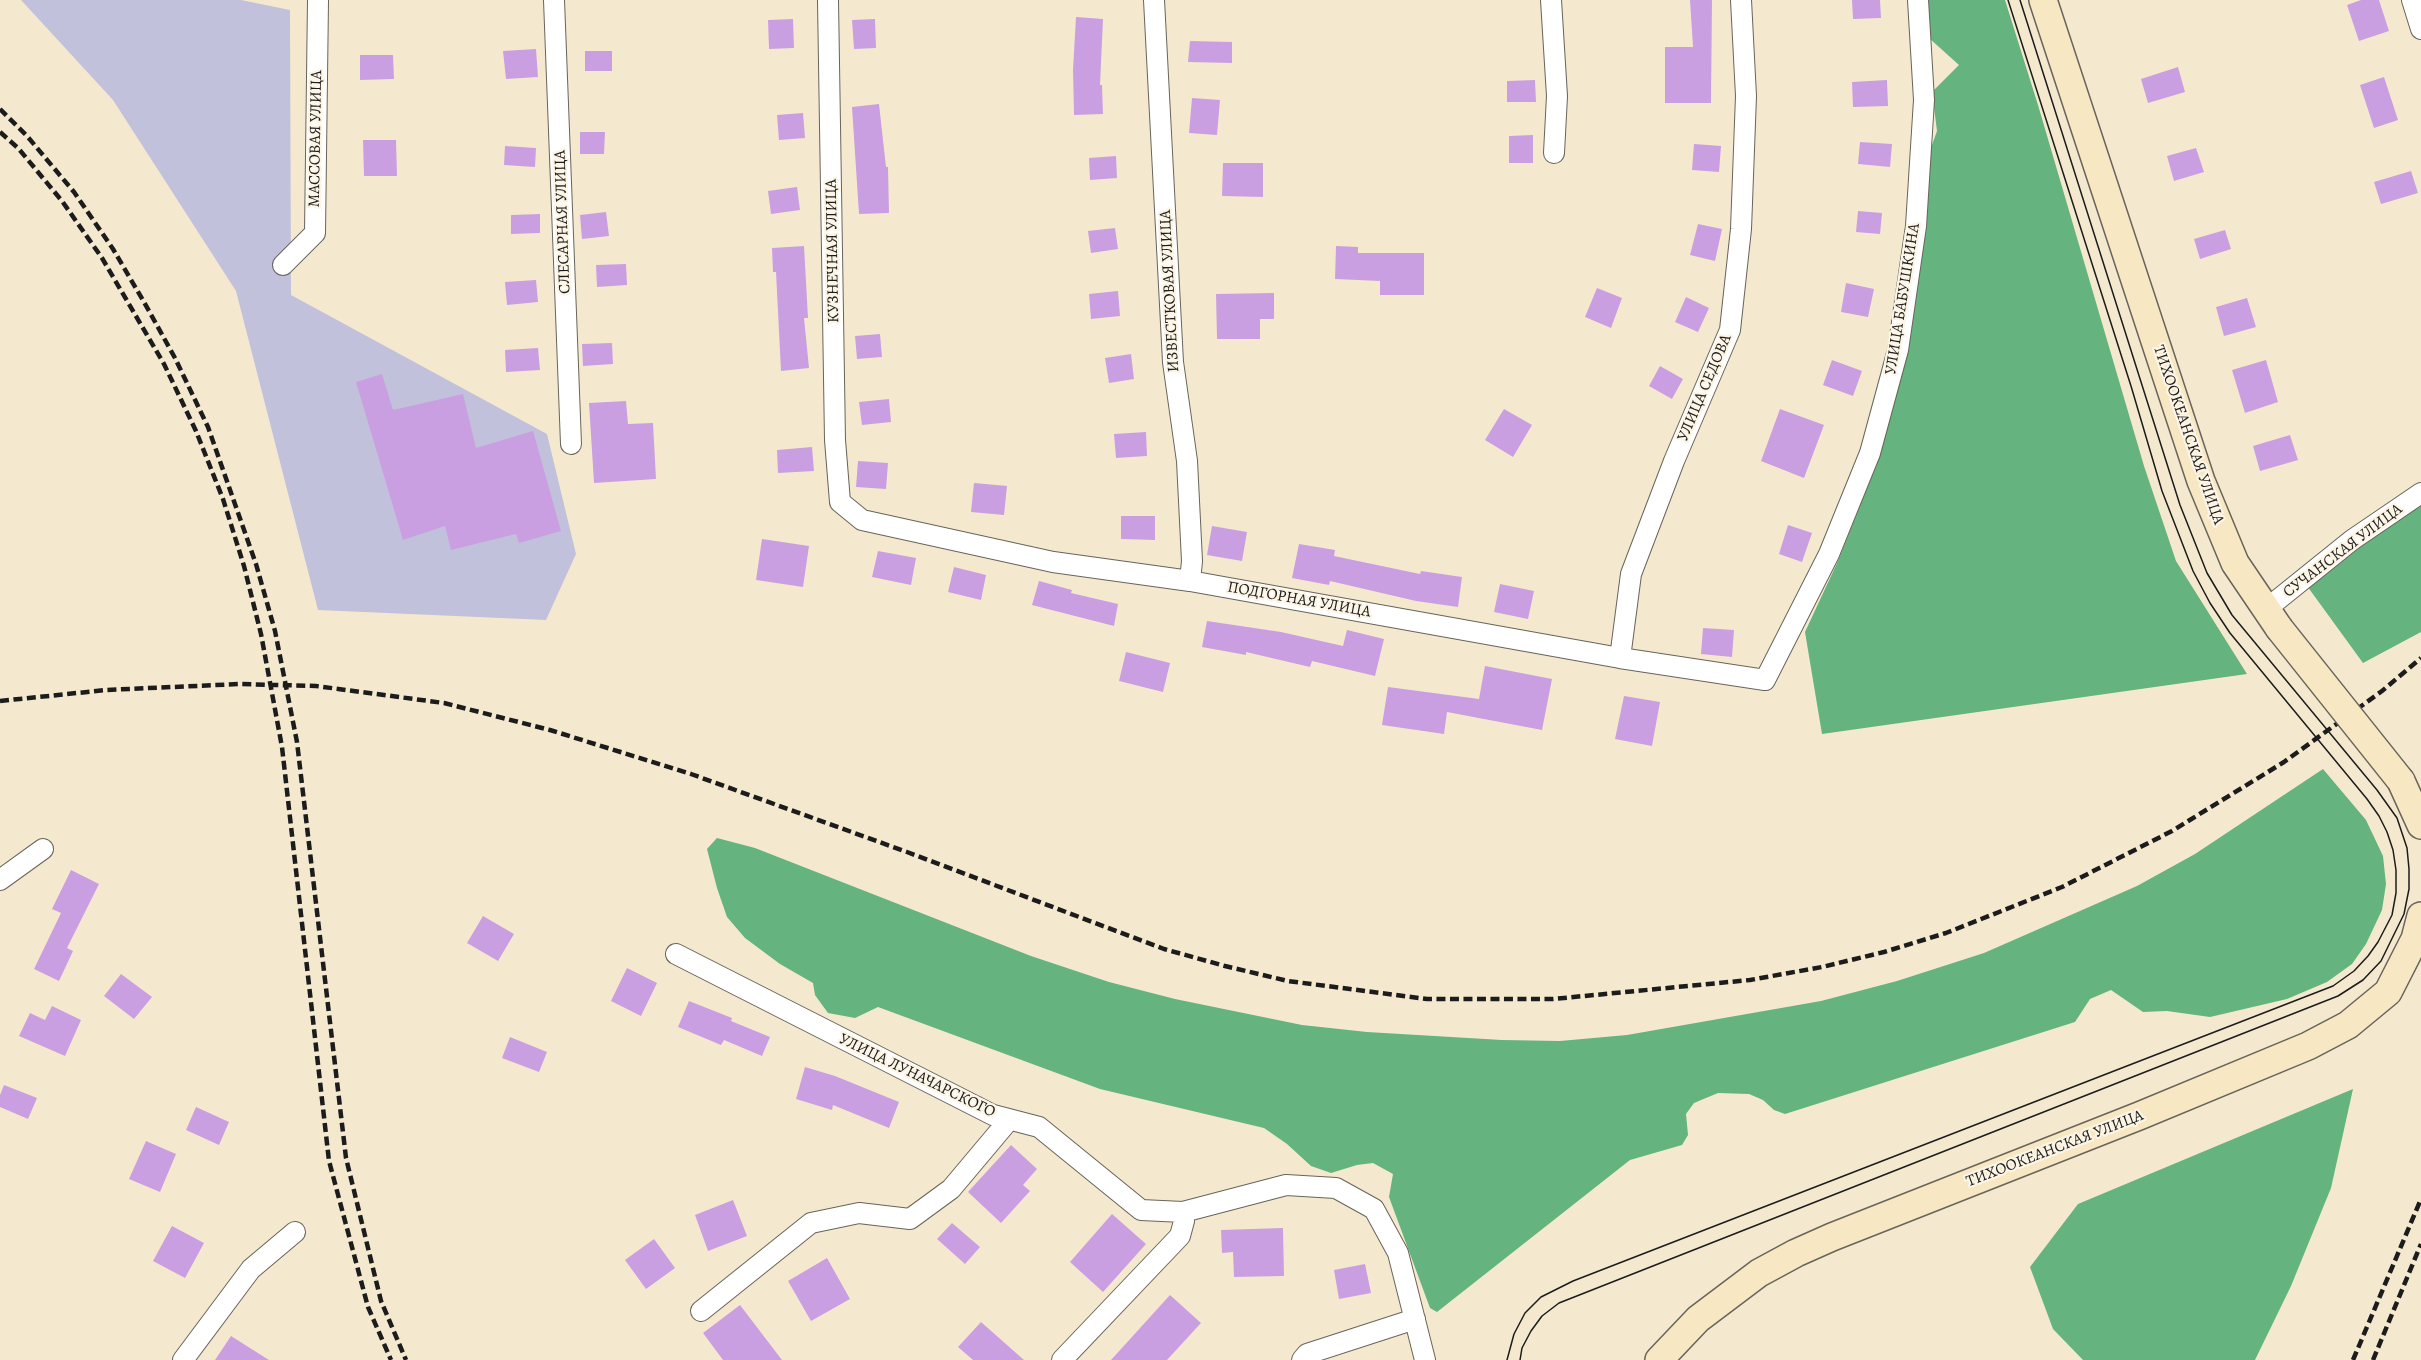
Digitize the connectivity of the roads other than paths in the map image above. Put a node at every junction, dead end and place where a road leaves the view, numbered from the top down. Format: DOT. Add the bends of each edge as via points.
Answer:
graph roads {
  1 [pos="318,0"];
  2 [pos="554,0"];
  3 [pos="828,0"];
  4 [pos="1154,0"];
  5 [pos="1551,0"];
  6 [pos="1741,0"];
  7 [pos="1918,0"];
  8 [pos="2043,0"];
  9 [pos="2412,0"];
  10 [pos="2421,29"];
  11 [pos="1554,153"];
  12 [pos="283,265"];
  13 [pos="572,444"];
  14 [pos="2421,493"];
  15 [pos="840,502"];
  16 [pos="1190,581"];
  17 [pos="2272,619"];
  18 [pos="1620,658"];
  19 [pos="1765,681"];
  20 [pos="2421,825"];
  21 [pos="43,849"];
  22 [pos="0,880"];
  23 [pos="2421,916"];
  24 [pos="676,954"];
  25 [pos="1009,1120"];
  26 [pos="1183,1212"];
  27 [pos="295,1232"];
  28 [pos="701,1311"];
  29 [pos="1415,1319"];
  30 [pos="183,1360"];
  31 [pos="1062,1360"];
  32 [pos="1302,1360"];
  33 [pos="1425,1360"];
  34 [pos="1659,1360"];
  1 -- 12 [label="street, МАССОВАЯ УЛИЦА" via="315,233"];
  2 -- 13 [label="street, СЛЕСАРНАЯ УЛИЦА"];
  3 -- 15 [label="street, КУЗНЕЧНАЯ УЛИЦА" via="835,440"];
  4 -- 16 [label="street, ИЗВЕСТКОВАЯ УЛИЦА" via="1173,362 1187,461"];
  5 -- 11 [label="street" via="1557,96"];
  6 -- 18 [label="street, УЛИЦА СЕДОВА" via="1746,107 1741,230 1730,330 1631,574"];
  7 -- 19 [label="street, УЛИЦА БАБУШКИНА" via="1924,100 1916,226 1898,350 1870,453 1829,554"];
  8 -- 17 [label="main road, ТИХООКЕАНСКАЯ УЛИЦА" via="2201,481 2235,563"];
  9 -- 10 [label="street"];
  14 -- 17 [label="street, СУЧАНСКАЯ УЛИЦА" via="2352,540"];
  15 -- 16 [label="street, ПОДГОРНАЯ УЛИЦА" via="862,520 1053,562"];
  16 -- 18 [label="street, ПОДГОРНАЯ УЛИЦА"];
  17 -- 20 [label="main road, ТИХООКЕАНСКАЯ УЛИЦА, bridge" via="2401,782"];
  18 -- 19 [label="street, ПОДГОРНАЯ УЛИЦА"];
  21 -- 22 [label="street"];
  23 -- 34 [label="main road, ТИХООКЕАНСКАЯ УЛИЦА" via="2415,939 2388,992 2348,1025 2308,1046 2139,1116 1832,1236 1759,1274 1698,1319"];
  24 -- 25 [label="street, УЛИЦА ЛУНАЧАРСКОГО"];
  25 -- 26 [label="street, УЛИЦА ЛУНАЧАРСКОГО" via="1039,1127 1141,1210"];
  25 -- 28 [label="street" via="951,1189 910,1219 859,1213 811,1223"];
  26 -- 29 [label="street, УЛИЦА ЛУНАЧАРСКОГО" via="1286,1185 1335,1188 1374,1209 1398,1253"];
  26 -- 31 [label="street" via="1180,1236"];
  27 -- 30 [label="street" via="251,1269"];
  29 -- 32 [label="street" via="1307,1354"];
  29 -- 33 [label="street, УЛИЦА ЛУНАЧАРСКОГО"];
}
